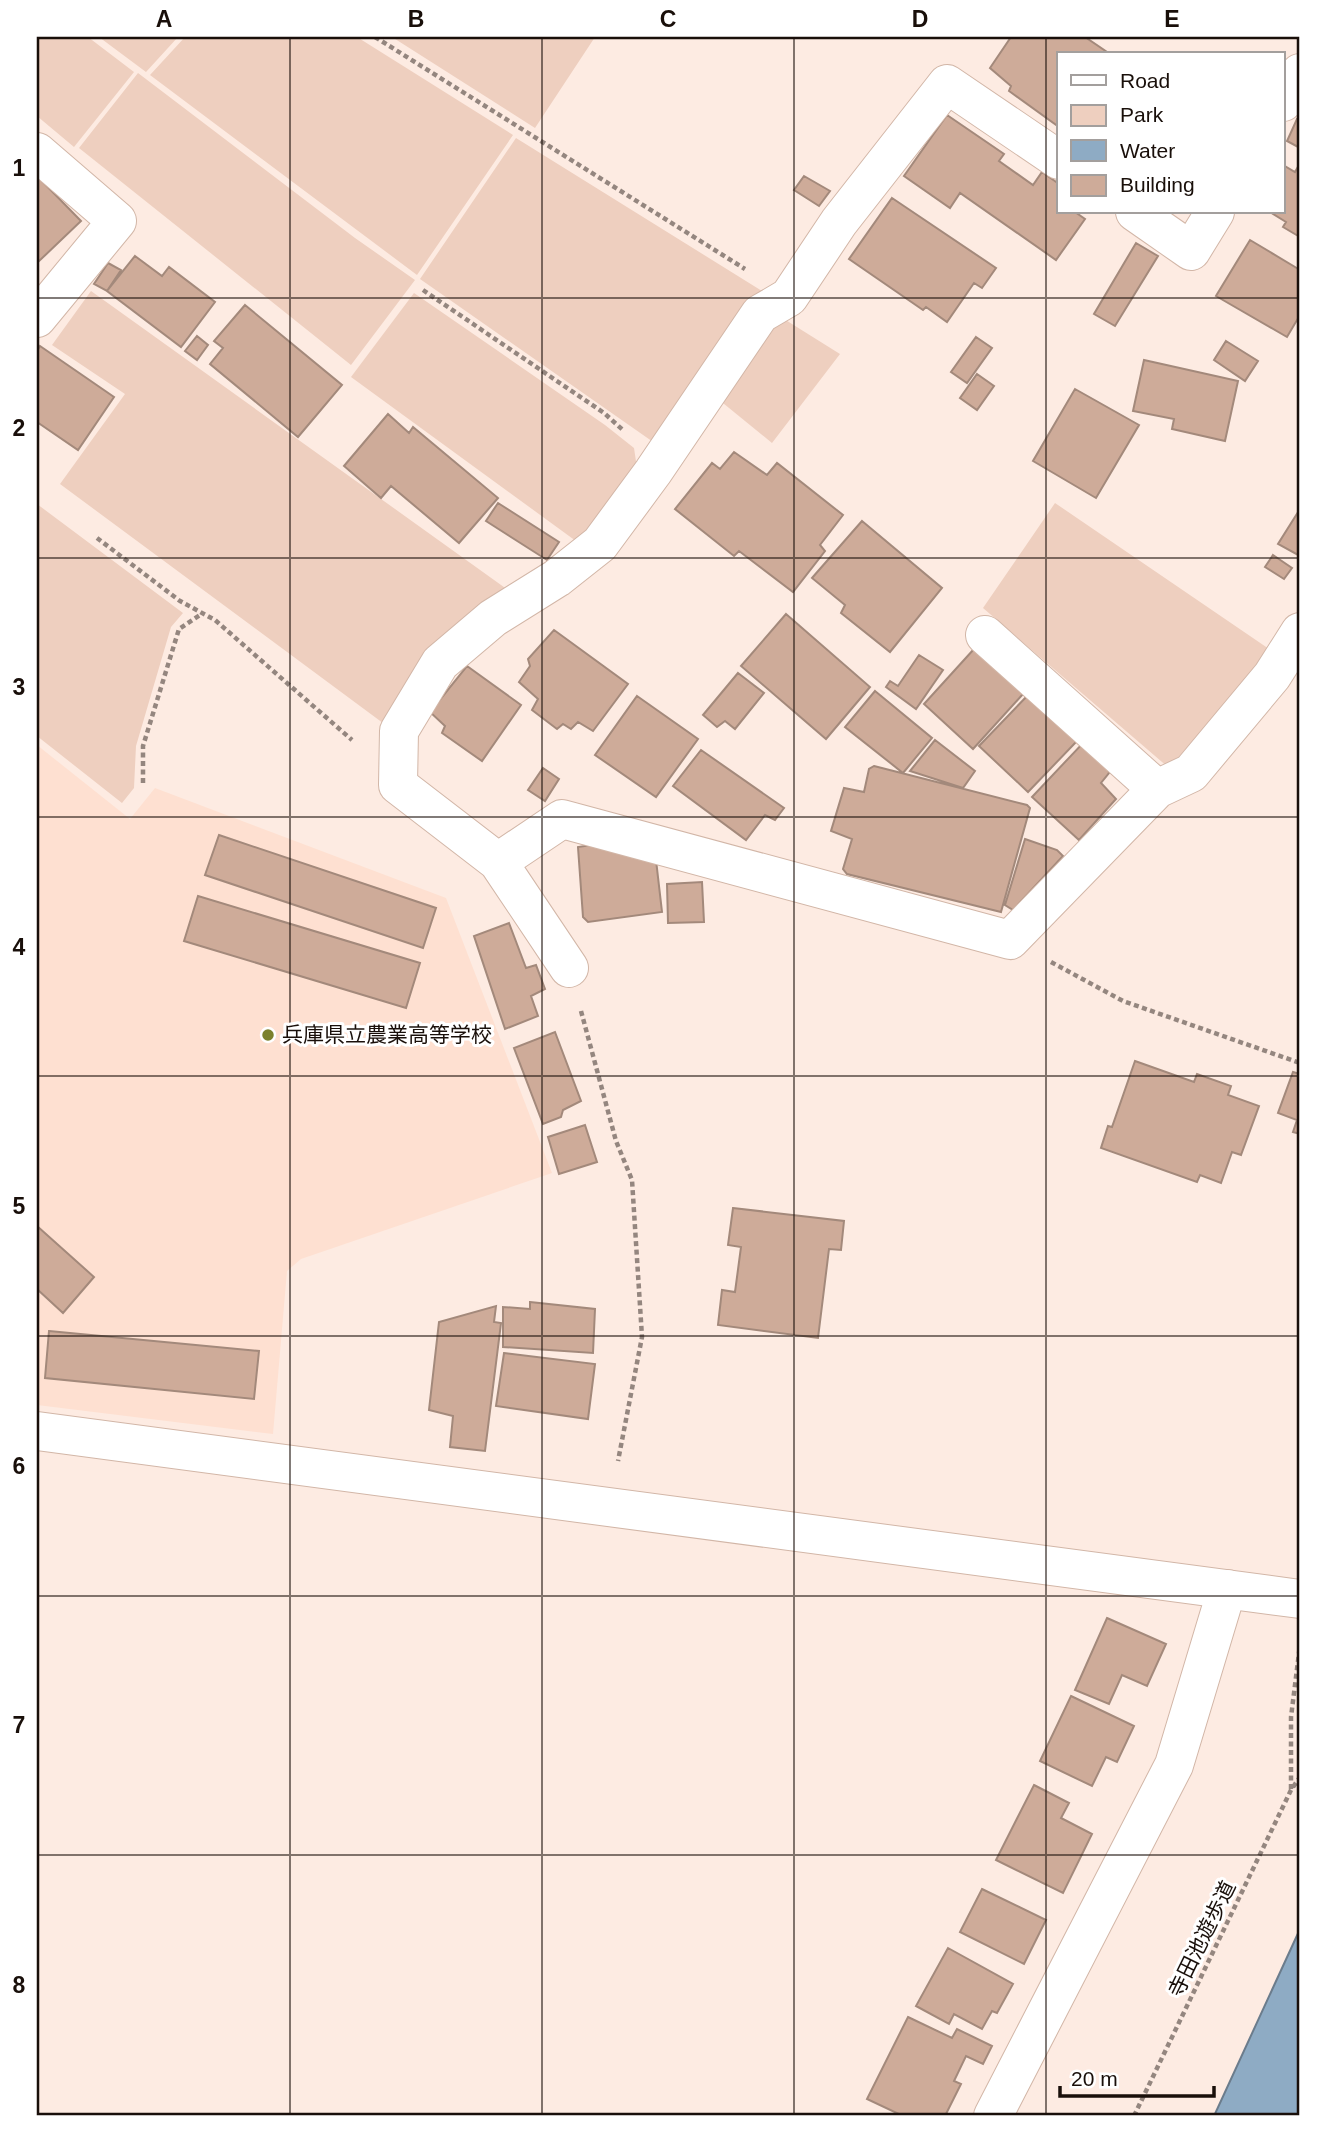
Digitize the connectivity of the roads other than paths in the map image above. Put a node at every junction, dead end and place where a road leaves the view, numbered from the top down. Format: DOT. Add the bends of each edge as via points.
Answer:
graph roads {
  1 [pos="1300,74"];
  2 [pos="1284,100"];
  3 [pos="37,152"];
  4 [pos="1057,159"];
  5 [pos="1138,214"];
  6 [pos="1214,214"];
  7 [pos="37,318"];
  8 [pos="1300,632"];
  9 [pos="985,635"];
  10 [pos="1157,789"];
  11 [pos="498,862"];
  12 [pos="569,968"];
  13 [pos="37,1431"];
  14 [pos="1227,1589"];
  15 [pos="1300,1599"];
  16 [pos="992,2116"];
  1 -- 2 [label="street"];
  3 -- 7 [label="street" via="117,221"];
  4 -- 11 [label="street" via="947,84 839,222 789,298 760,314 600,544 493,618 440,663 399,731 398,785"];
  5 -- 6 [label="street" via="1191,251"];
  8 -- 10 [label="street" via="1272,676 1191,773"];
  9 -- 10 [label="street"];
  10 -- 11 [label="street" via="1010,940 562,819"];
  11 -- 12 [label="street"];
  13 -- 14 [label="street"];
  14 -- 15 [label="street"];
  14 -- 16 [label="street" via="1174,1765"];
}
